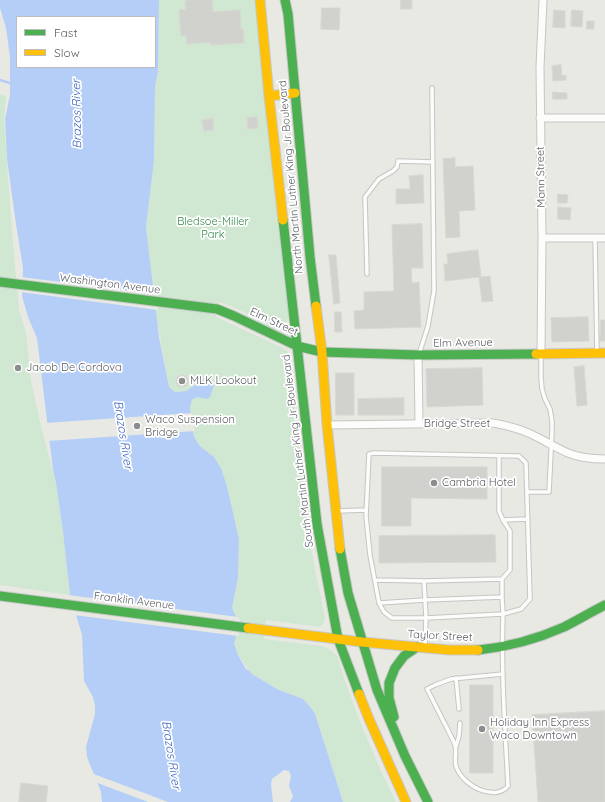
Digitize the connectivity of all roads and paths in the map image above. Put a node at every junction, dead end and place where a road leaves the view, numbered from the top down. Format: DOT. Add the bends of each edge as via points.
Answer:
graph roads {
  1 [pos="260,0"];
  2 [pos="286,0"];
  3 [pos="543,0"];
  4 [pos="432,88"];
  5 [pos="295,93"];
  6 [pos="270,96"];
  7 [pos="540,118"];
  8 [pos="605,118"];
  9 [pos="433,162"];
  10 [pos="542,238"];
  11 [pos="595,238"];
  12 [pos="605,238"];
  13 [pos="367,274"];
  14 [pos="1,282"];
  15 [pos="217,309"];
  16 [pos="297,346"];
  17 [pos="322,352"];
  18 [pos="601,353"];
  19 [pos="541,354"];
  20 [pos="418,355"];
  21 [pos="419,424"];
  22 [pos="326,425"];
  23 [pos="551,444"];
  24 [pos="499,456"];
  25 [pos="605,459"];
  26 [pos="527,492"];
  27 [pos="366,510"];
  28 [pos="336,511"];
  29 [pos="528,519"];
  30 [pos="503,520"];
  31 [pos="502,579"];
  32 [pos="375,580"];
  33 [pos="424,581"];
  34 [pos="0,596"];
  35 [pos="502,597"];
  36 [pos="425,600"];
  37 [pos="379,603"];
  38 [pos="605,605"];
  39 [pos="503,614"];
  40 [pos="426,618"];
  41 [pos="265,630"];
  42 [pos="338,639"];
  43 [pos="362,642"];
  44 [pos="502,647"];
  45 [pos="421,648"];
  46 [pos="503,674"];
  47 [pos="456,678"];
  48 [pos="459,709"];
  49 [pos="460,723"];
  50 [pos="456,746"];
  51 [pos="405,756"];
  52 [pos="471,790"];
  53 [pos="505,794"];
  54 [pos="406,802"];
  55 [pos="428,802"];
  1 -- 6 [label="main road, North Martin Luther King Jr Boulevard"];
  2 -- 5 [label="main road, North Martin Luther King Jr Boulevard"];
  3 -- 7 [label="street, Mann Street"];
  4 -- 9 [label="lane"];
  5 -- 6 [label="main road"];
  5 -- 17 [label="main road, North Martin Luther King Jr Boulevard" via="310,257"];
  6 -- 16 [label="main road, North Martin Luther King Jr Boulevard"];
  7 -- 8 [label="street"];
  7 -- 10 [label="street, Mann Street"];
  9 -- 13 [label="lane" via="398,162 397,167 379,180 365,197"];
  9 -- 20 [label="lane" via="434,291 428,326"];
  10 -- 11 [label="street"];
  10 -- 19 [label="street, Mann Street"];
  11 -- 12 [label="street"];
  11 -- 18 [label="lane"];
  14 -- 15 [label="main road, Washington Avenue"];
  15 -- 16 [label="main road, Elm Street"];
  16 -- 17 [label="main road, Elm Street"];
  16 -- 42 [label="main road, South Martin Luther King Jr Boulevard" via="317,524"];
  17 -- 20 [label="main road, Elm Avenue"];
  17 -- 22 [label="main road"];
  18 -- 19 [label="main road, Elm Avenue"];
  19 -- 20 [label="main road, Elm Avenue"];
  19 -- 23 [label="lane" via="542,389 552,421"];
  20 -- 21 [label="street"];
  21 -- 22 [label="street, Bridge Street"];
  21 -- 23 [label="street, Bridge Street" via="493,423 526,432"];
  22 -- 28 [label="main road"];
  23 -- 25 [label="street, Bridge Street" via="576,456"];
  23 -- 26 [label="lane" via="549,492"];
  24 -- 26 [label="lane" via="519,456 526,463"];
  24 -- 27 [label="lane" via="369,454"];
  24 -- 30 [label="lane" via="499,511"];
  26 -- 29 [label="lane"];
  27 -- 28 [label="lane"];
  27 -- 32 [label="lane"];
  28 -- 43 [label="main road" via="348,593"];
  29 -- 30 [label="lane"];
  29 -- 39 [label="lane" via="530,599 521,609"];
  30 -- 31 [label="lane" via="510,532 510,570"];
  31 -- 33 [label="lane"];
  31 -- 35 [label="lane"];
  32 -- 33 [label="lane"];
  32 -- 37 [label="lane"];
  33 -- 36 [label="lane"];
  34 -- 41 [label="main road, Franklin Avenue"];
  35 -- 36 [label="lane"];
  35 -- 39 [label="lane"];
  36 -- 37 [label="lane"];
  36 -- 40 [label="lane"];
  37 -- 40 [label="lane" via="384,612 392,618"];
  38 -- 44 [label="main road, Taylor Street" via="549,633"];
  39 -- 40 [label="lane"];
  39 -- 44 [label="lane"];
  40 -- 45 [label="lane"];
  41 -- 42 [label="main road, Taylor Street"];
  42 -- 43 [label="main road, Taylor Street"];
  42 -- 54 [label="main road, South Martin Luther King Jr Boulevard" via="369,719"];
  43 -- 45 [label="main road, Taylor Street"];
  43 -- 51 [label="main road" via="377,690"];
  44 -- 45 [label="main road, Taylor Street" via="474,650"];
  44 -- 46 [label="lane"];
  45 -- 51 [label="main road" via="404,656 395,668 389,683 389,698"];
  46 -- 47 [label="lane"];
  46 -- 53 [label="lane" via="508,786"];
  47 -- 48 [label="lane"];
  47 -- 50 [label="lane" via="443,681 427,690"];
  49 -- 50 [label="lane"];
  50 -- 52 [label="lane" via="455,765 466,786"];
  51 -- 55 [label="main road"];
}
